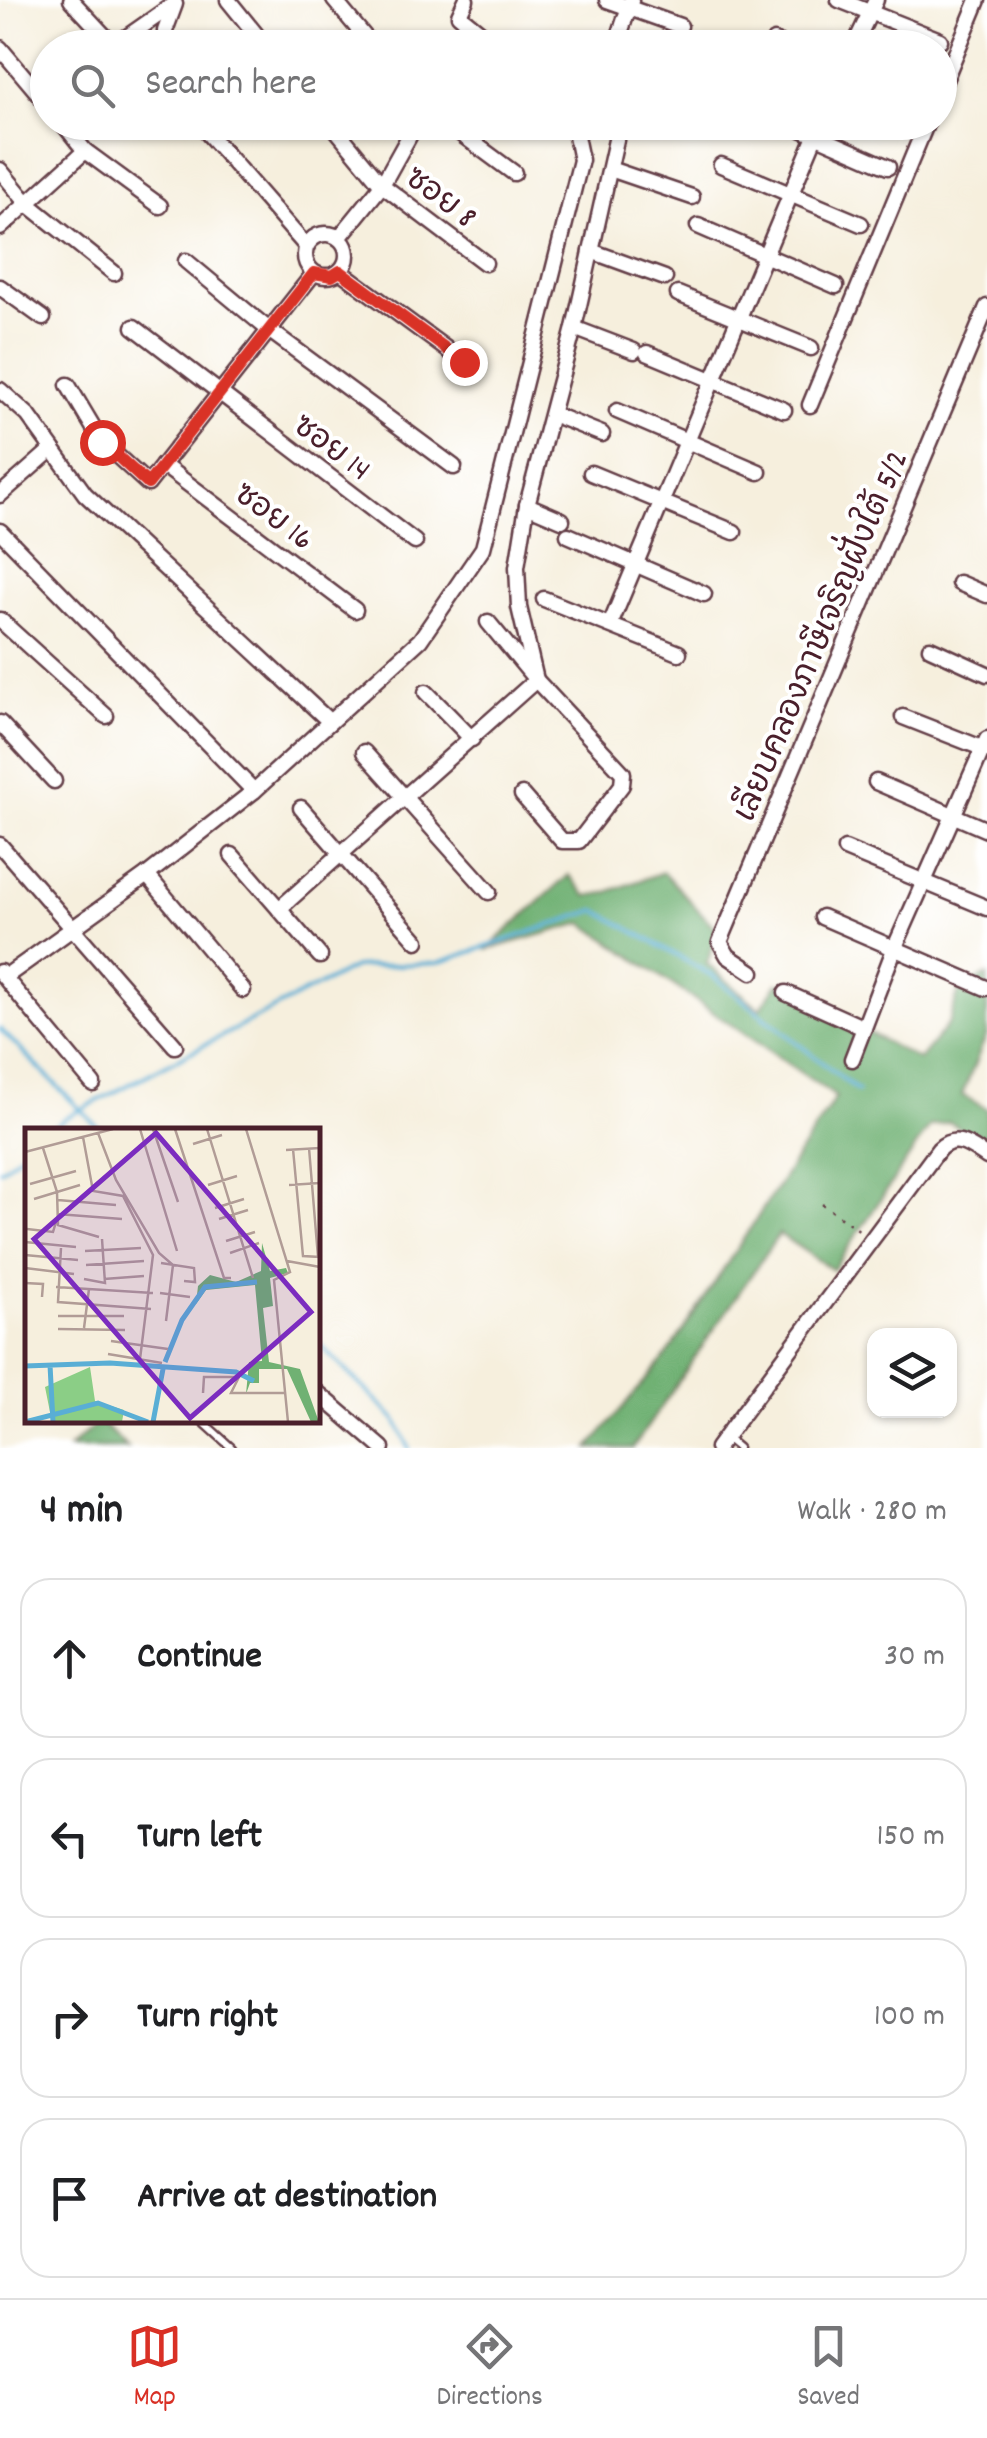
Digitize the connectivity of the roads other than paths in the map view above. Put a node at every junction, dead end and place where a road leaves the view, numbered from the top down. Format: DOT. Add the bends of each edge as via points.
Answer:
graph roads {
  1 [pos="72,0"];
  2 [pos="228,0"];
  3 [pos="334,0"];
  4 [pos="466,0"];
  5 [pos="606,0"];
  6 [pos="839,0"];
  7 [pos="978,0"];
  8 [pos="176,2"];
  9 [pos="630,4"];
  10 [pos="872,6"];
  11 [pos="680,26"];
  12 [pos="99,30"];
  13 [pos="137,30"];
  14 [pos="165,30"];
  15 [pos="253,30"];
  16 [pos="359,30"];
  17 [pos="478,30"];
  18 [pos="621,30"];
  19 [pos="861,30"];
  20 [pos="920,30"];
  21 [pos="0,48"];
  22 [pos="957,51"];
  23 [pos="30,84"];
  24 [pos="77,140"];
  25 [pos="214,140"];
  26 [pos="345,140"];
  27 [pos="407,140"];
  28 [pos="470,140"];
  29 [pos="577,140"];
  30 [pos="616,140"];
  31 [pos="813,140"];
  32 [pos="838,140"];
  33 [pos="920,140"];
  34 [pos="86,151"];
  35 [pos="721,165"];
  36 [pos="888,167"];
  37 [pos="610,169"];
  38 [pos="0,170"];
  39 [pos="514,172"];
  40 [pos="382,185"];
  41 [pos="791,194"];
  42 [pos="692,197"];
  43 [pos="28,204"];
  44 [pos="160,206"];
  45 [pos="861,224"];
  46 [pos="698,226"];
  47 [pos="0,228"];
  48 [pos="339,238"];
  49 [pos="306,246"];
  50 [pos="591,251"];
  51 [pos="765,257"];
  52 [pos="186,261"];
  53 [pos="485,263"];
  54 [pos="340,271"];
  55 [pos="114,272"];
  56 [pos="314,273"];
  57 [pos="665,278"];
  58 [pos="836,286"];
  59 [pos="0,287"];
  60 [pos="678,294"];
  61 [pos="987,308"];
  62 [pos="43,318"];
  63 [pos="739,318"];
  64 [pos="134,327"];
  65 [pos="574,328"];
  66 [pos="269,330"];
  67 [pos="810,348"];
  68 [pos="464,362"];
  69 [pos="714,379"];
  70 [pos="68,385"];
  71 [pos="0,390"];
  72 [pos="218,394"];
  73 [pos="810,405"];
  74 [pos="784,410"];
  75 [pos="617,411"];
  76 [pos="552,414"];
  77 [pos="602,434"];
  78 [pos="688,441"];
  79 [pos="51,450"];
  80 [pos="163,464"];
  81 [pos="454,467"];
  82 [pos="592,472"];
  83 [pos="759,472"];
  84 [pos="0,495"];
  85 [pos="661,504"];
  86 [pos="527,505"];
  87 [pos="0,531"];
  88 [pos="734,532"];
  89 [pos="415,542"];
  90 [pos="636,564"];
  91 [pos="959,583"];
  92 [pos="704,594"];
  93 [pos="987,595"];
  94 [pos="544,599"];
  95 [pos="354,610"];
  96 [pos="0,620"];
  97 [pos="488,622"];
  98 [pos="610,625"];
  99 [pos="930,648"];
  100 [pos="678,653"];
  101 [pos="987,674"];
  102 [pos="536,680"];
  103 [pos="426,692"];
  104 [pos="106,716"];
  105 [pos="902,717"];
  106 [pos="0,722"];
  107 [pos="330,722"];
  108 [pos="472,740"];
  109 [pos="986,746"];
  110 [pos="364,752"];
  111 [pos="54,781"];
  112 [pos="876,782"];
  113 [pos="254,791"];
  114 [pos="522,795"];
  115 [pos="404,798"];
  116 [pos="301,808"];
  117 [pos="953,815"];
  118 [pos="987,830"];
  119 [pos="0,844"];
  120 [pos="845,849"];
  121 [pos="341,852"];
  122 [pos="232,855"];
  123 [pos="146,875"];
  124 [pos="924,881"];
  125 [pos="489,892"];
  126 [pos="987,908"];
  127 [pos="279,909"];
  128 [pos="822,917"];
  129 [pos="72,929"];
  130 [pos="417,940"];
  131 [pos="895,947"];
  132 [pos="320,956"];
  133 [pos="752,972"];
  134 [pos="3,974"];
  135 [pos="986,988"];
  136 [pos="243,990"];
  137 [pos="786,993"];
  138 [pos="864,1028"];
  139 [pos="175,1046"];
  140 [pos="852,1059"];
  141 [pos="93,1084"];
  142 [pos="987,1157"];
  143 [pos="320,1395"];
  144 [pos="204,1423"];
  145 [pos="721,1442"];
  146 [pos="232,1448"];
  147 [pos="382,1448"];
  148 [pos="738,1448"];
  1 -- 12 [label="street"];
  2 -- 15 [label="street"];
  3 -- 16 [label="street"];
  4 -- 17 [label="street" via="460,15"];
  5 -- 9 [label="street"];
  6 -- 10 [label="street"];
  7 -- 22 [label="street"];
  8 -- 13 [label="street"];
  8 -- 14 [label="street"];
  9 -- 11 [label="street"];
  9 -- 18 [label="street"];
  10 -- 19 [label="street"];
  10 -- 20 [label="street"];
  21 -- 23 [label="street"];
  24 -- 34 [label="street"];
  25 -- 49 [label="street"];
  26 -- 40 [label="street, ซอย 8"];
  27 -- 40 [label="street"];
  28 -- 39 [label="street"];
  29 -- 107 [label="street" via="580,160 483,548 420,640"];
  30 -- 37 [label="street"];
  31 -- 41 [label="street"];
  32 -- 36 [label="street"];
  33 -- 73 [label="street"];
  34 -- 43 [label="street"];
  34 -- 44 [label="street"];
  35 -- 41 [label="street"];
  37 -- 42 [label="street"];
  37 -- 50 [label="street"];
  38 -- 43 [label="street"];
  40 -- 48 [label="street"];
  40 -- 53 [label="street, ซอย 8"];
  41 -- 45 [label="street"];
  41 -- 51 [label="street"];
  43 -- 47 [label="street"];
  43 -- 55 [label="street"];
  46 -- 51 [label="street"];
  48 -- 49 [label="street" via="317,235"];
  48 -- 54 [label="street" via="347,258"];
  49 -- 56 [label="street" via="304,258"];
  50 -- 57 [label="street"];
  50 -- 65 [label="street"];
  51 -- 58 [label="street"];
  51 -- 63 [label="street"];
  52 -- 66 [label="street"];
  54 -- 56 [label="street"];
  54 -- 68 [label="street"];
  56 -- 66 [label="street"];
  59 -- 62 [label="street"];
  60 -- 63 [label="street"];
  61 -- 133 [label="street, เลียบคลองภาษีเจริญฝั่งใต้ 5/2" via="720,942"];
  63 -- 67 [label="street"];
  63 -- 69 [label="street"];
  64 -- 72 [label="street, ซอย 14"];
  65 -- 69 [label="street"];
  65 -- 76 [label="street"];
  66 -- 72 [label="street"];
  66 -- 81 [label="street"];
  69 -- 74 [label="street"];
  69 -- 78 [label="street"];
  70 -- 80 [label="street" via="102,442 148,484"];
  71 -- 79 [label="street" via="28,414"];
  72 -- 80 [label="street"];
  72 -- 89 [label="street, ซอย 14"];
  75 -- 78 [label="street"];
  76 -- 77 [label="street"];
  76 -- 86 [label="street"];
  78 -- 83 [label="street"];
  78 -- 85 [label="street"];
  79 -- 84 [label="street"];
  79 -- 107 [label="street" via="84,494"];
  80 -- 95 [label="street, ซอย 16"];
  82 -- 85 [label="street"];
  85 -- 88 [label="street"];
  85 -- 90 [label="street"];
  86 -- 90 [label="street"];
  86 -- 102 [label="street" via="518,594"];
  87 -- 113 [label="street"];
  90 -- 92 [label="street"];
  90 -- 98 [label="street"];
  91 -- 93 [label="street"];
  94 -- 98 [label="street"];
  96 -- 104 [label="street"];
  97 -- 102 [label="street"];
  98 -- 100 [label="street"];
  99 -- 101 [label="street"];
  102 -- 108 [label="street"];
  102 -- 114 [label="street" via="616,764 622,784 580,841 571,843"];
  103 -- 108 [label="street"];
  105 -- 109 [label="street"];
  106 -- 111 [label="street"];
  107 -- 113 [label="street"];
  108 -- 115 [label="street"];
  109 -- 117 [label="street"];
  110 -- 115 [label="street"];
  112 -- 117 [label="street"];
  113 -- 123 [label="street"];
  115 -- 121 [label="street"];
  115 -- 125 [label="street"];
  116 -- 121 [label="street"];
  117 -- 118 [label="street"];
  117 -- 124 [label="street"];
  119 -- 129 [label="street"];
  120 -- 124 [label="street"];
  121 -- 127 [label="street"];
  121 -- 130 [label="street"];
  122 -- 127 [label="street"];
  123 -- 129 [label="street"];
  123 -- 136 [label="street"];
  124 -- 126 [label="street"];
  124 -- 131 [label="street"];
  127 -- 132 [label="street"];
  128 -- 131 [label="street"];
  129 -- 134 [label="street"];
  129 -- 139 [label="street"];
  131 -- 135 [label="street"];
  131 -- 138 [label="street"];
  134 -- 141 [label="street"];
  137 -- 138 [label="street"];
  138 -- 140 [label="street"];
  142 -- 145 [label="street" via="960,1140 948,1141"];
  143 -- 147 [label="street"];
  144 -- 146 [label="lane"];
  145 -- 148 [label="lane"];
}
